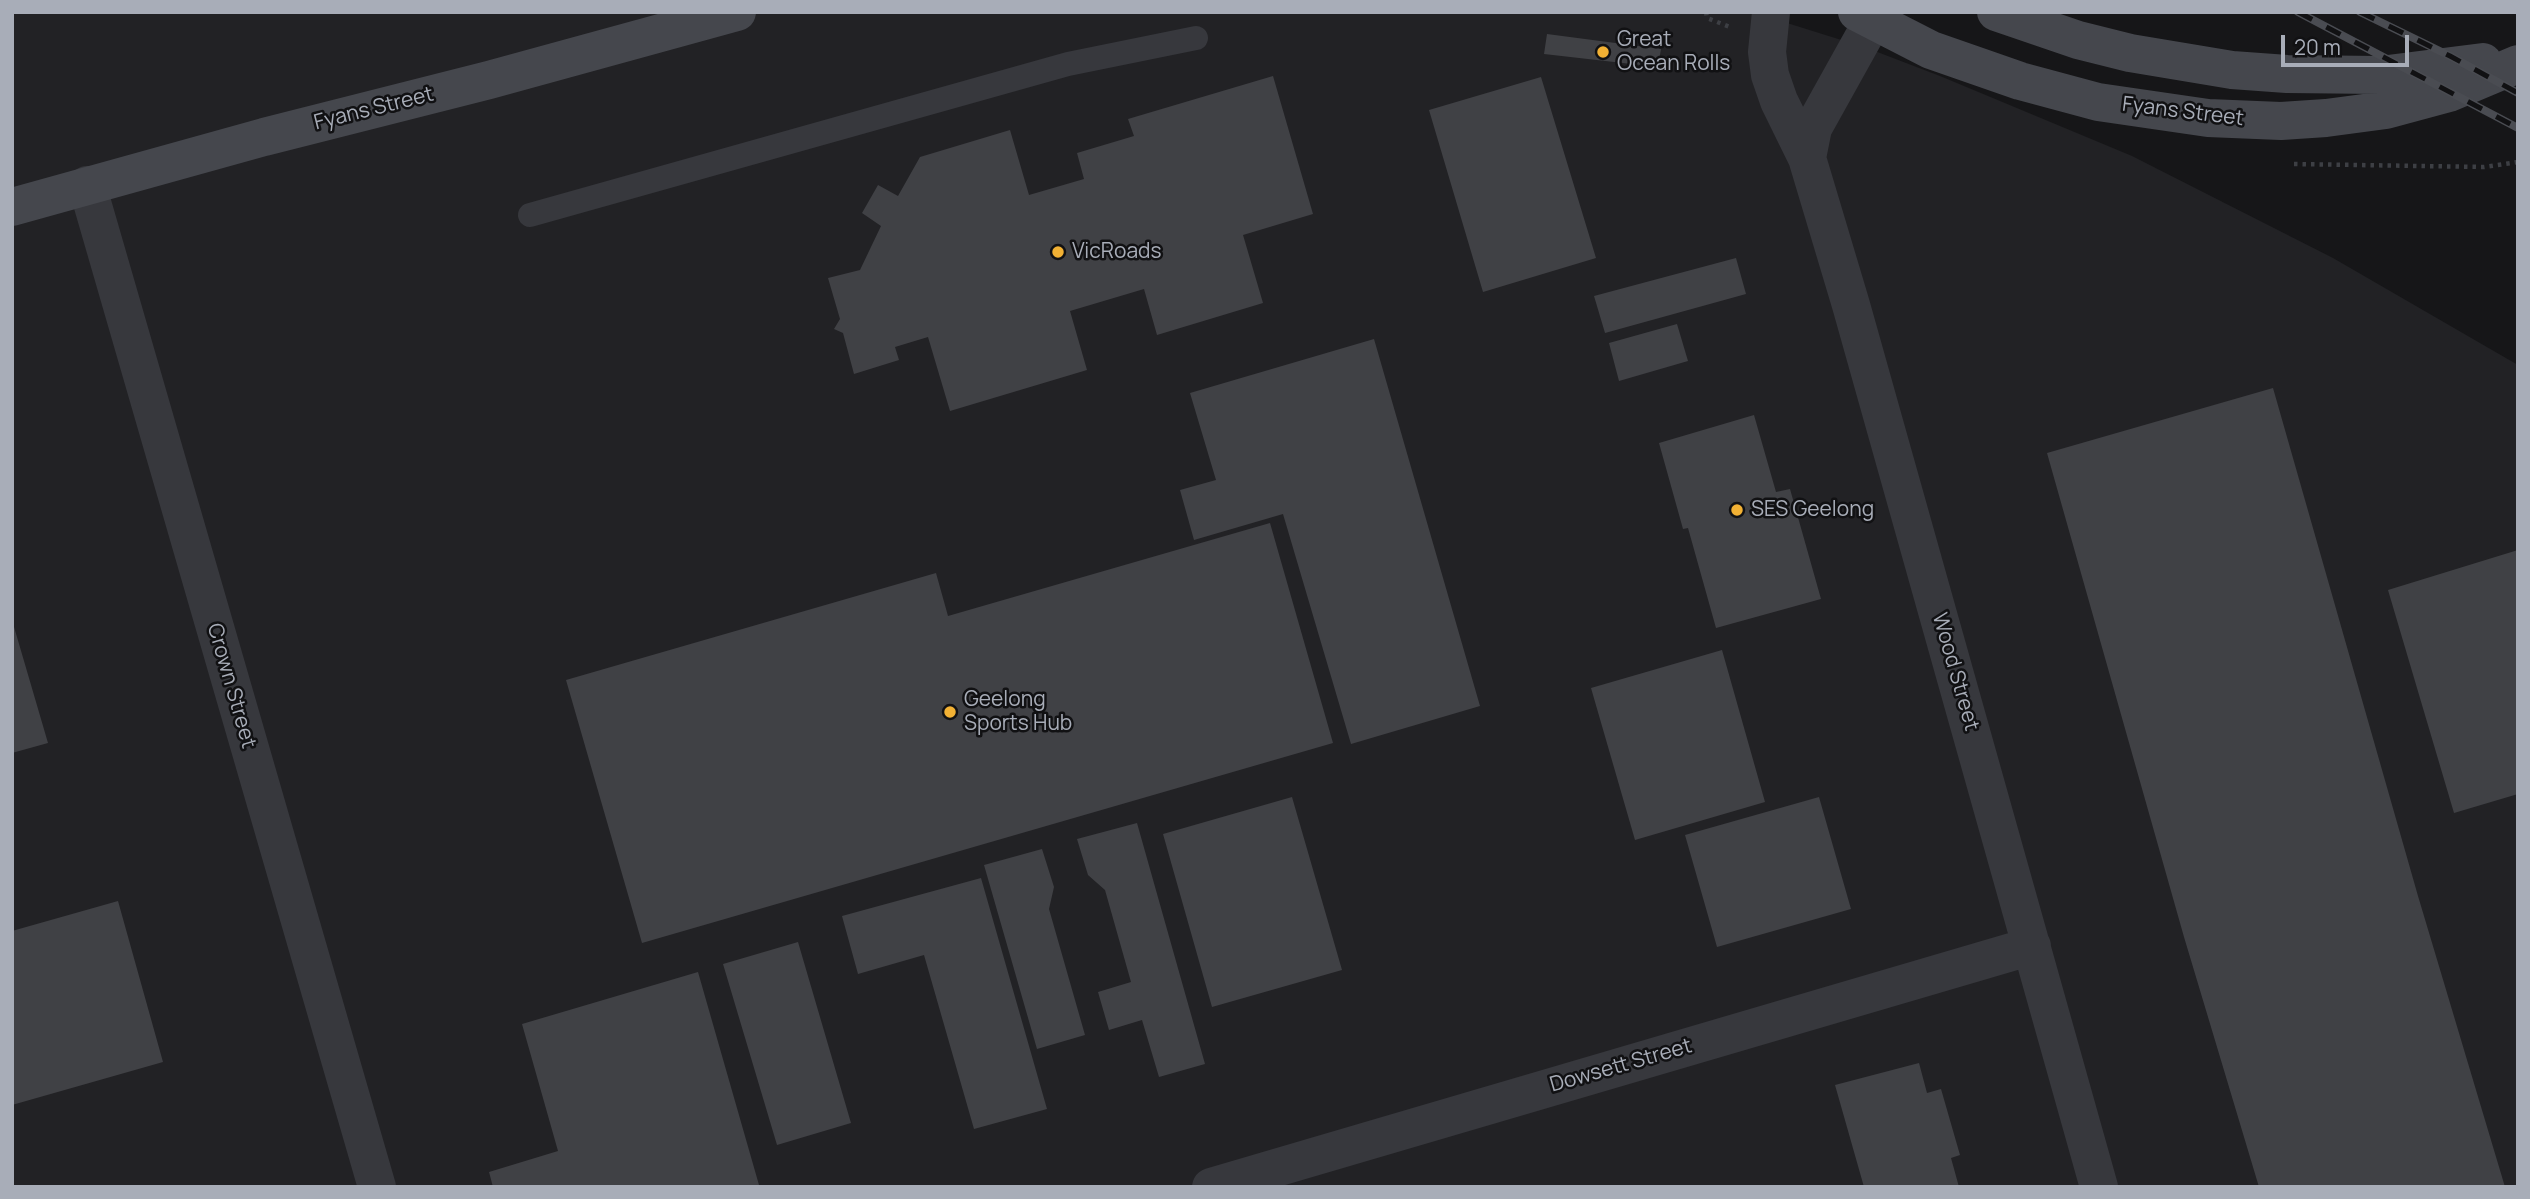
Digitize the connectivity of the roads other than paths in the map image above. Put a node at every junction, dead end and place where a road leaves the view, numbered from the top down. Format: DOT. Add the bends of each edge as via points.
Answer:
graph roads {
  1 [pos="737,12"];
  2 [pos="1771,12"];
  3 [pos="1996,12"];
  4 [pos="1868,15"];
  5 [pos="1196,38"];
  6 [pos="2518,55"];
  7 [pos="2518,64"];
  8 [pos="1807,158"];
  9 [pos="87,185"];
  10 [pos="12,207"];
  11 [pos="530,215"];
  12 [pos="2032,946"];
  13 [pos="377,1187"];
  14 [pos="1211,1187"];
  15 [pos="2099,1187"];
  1 -- 9 [label="main road, Fyans Street"];
  2 -- 8 [label="street, Wood Street" via="1770,75"];
  3 -- 6 [label="main road" via="2130,53 2232,70 2393,74"];
  4 -- 7 [label="main road, Fyans Street" via="1931,50 2053,91 2120,105 2243,120 2326,118 2386,110 2449,93"];
  4 -- 8 [label="street" via="1813,128"];
  5 -- 11 [label="lane" via="1068,64"];
  8 -- 12 [label="street, Wood Street"];
  9 -- 10 [label="main road, Fyans Street"];
  9 -- 13 [label="street, Crown Street"];
  12 -- 14 [label="street, Dowsett Street"];
  12 -- 15 [label="street, Wood Street"];
}
